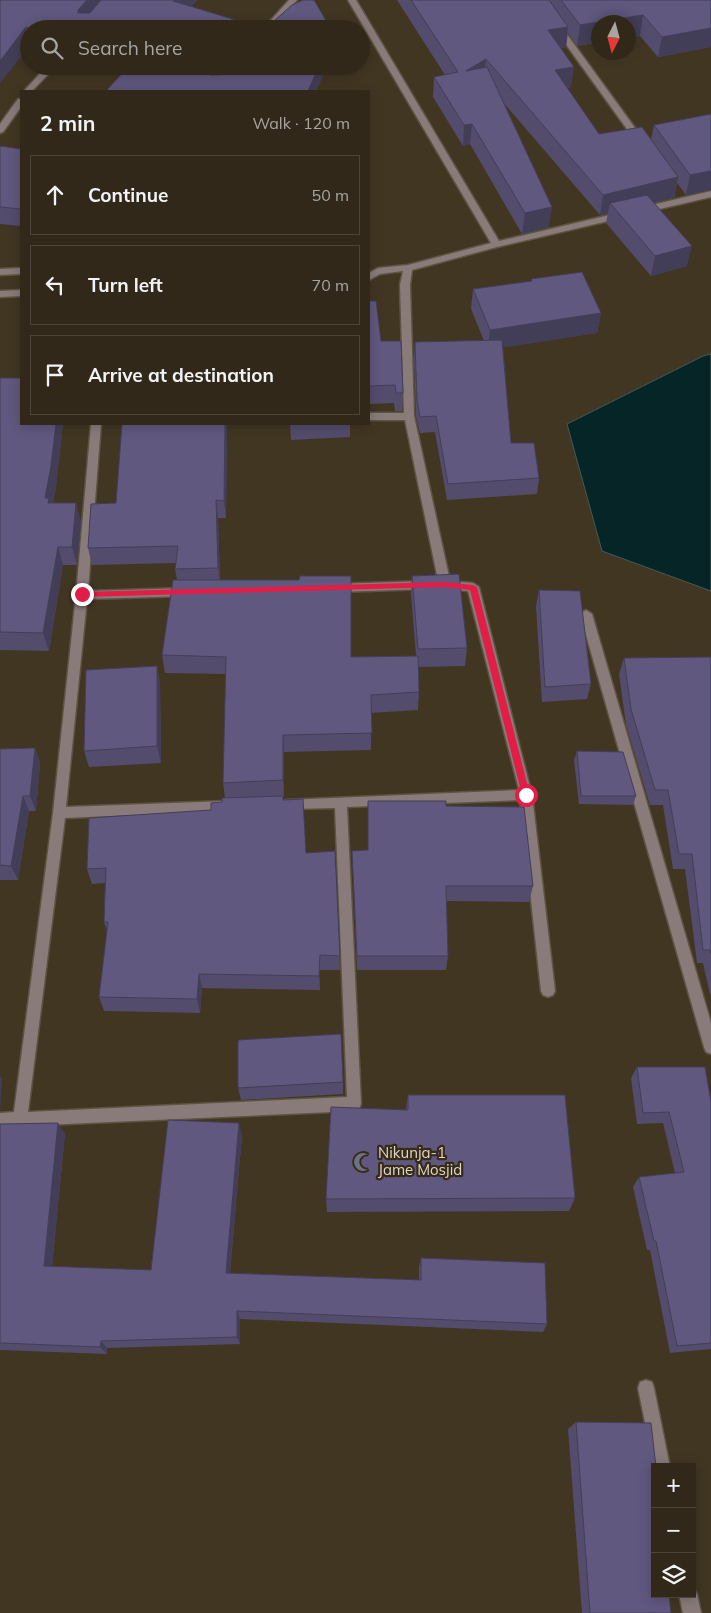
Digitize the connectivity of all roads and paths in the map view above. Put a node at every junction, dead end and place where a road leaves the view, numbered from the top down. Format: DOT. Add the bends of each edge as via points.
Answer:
graph roads {
  1 [pos="293,0"];
  2 [pos="352,0"];
  3 [pos="538,0"];
  4 [pos="275,20"];
  5 [pos="364,20"];
  6 [pos="370,30"];
  7 [pos="43,75"];
  8 [pos="29,90"];
  9 [pos="20,102"];
  10 [pos="0,130"];
  11 [pos="648,152"];
  12 [pos="711,194"];
  13 [pos="496,244"];
  14 [pos="408,268"];
  15 [pos="373,270"];
  16 [pos="20,271"];
  17 [pos="0,272"];
  18 [pos="20,293"];
  19 [pos="0,294"];
  20 [pos="409,416"];
  21 [pos="370,417"];
  22 [pos="96,425"];
  23 [pos="445,585"];
  24 [pos="327,588"];
  25 [pos="200,591"];
  26 [pos="82,594"];
  27 [pos="586,614"];
  28 [pos="526,795"];
  29 [pos="341,802"];
  30 [pos="273,804"];
  31 [pos="234,806"];
  32 [pos="59,813"];
  33 [pos="548,991"];
  34 [pos="711,1047"];
  35 [pos="20,1119"];
  36 [pos="0,1120"];
  37 [pos="646,1388"];
  38 [pos="661,1463"];
  39 [pos="689,1598"];
  40 [pos="692,1613"];
  1 -- 4 [label="street"];
  2 -- 5 [label="street"];
  3 -- 11 [label="street"];
  6 -- 13 [label="street"];
  7 -- 8 [label="street"];
  9 -- 10 [label="street"];
  12 -- 13 [label="street" via="679,196"];
  13 -- 14 [label="street"];
  14 -- 15 [label="street"];
  14 -- 20 [label="street" via="405,285"];
  16 -- 17 [label="street"];
  18 -- 19 [label="street"];
  20 -- 21 [label="street"];
  20 -- 23 [label="street"];
  22 -- 26 [label="street"];
  23 -- 24 [label="street"];
  23 -- 28 [label="street" via="473,587"];
  25 -- 26 [label="street"];
  26 -- 32 [label="street"];
  27 -- 34 [label="street"];
  28 -- 29 [label="street"];
  28 -- 33 [label="street"];
  29 -- 30 [label="street"];
  29 -- 35 [label="street" via="354,1104"];
  31 -- 32 [label="street"];
  32 -- 35 [label="street"];
  35 -- 36 [label="street"];
  37 -- 38 [label="street"];
  39 -- 40 [label="street"];
}
